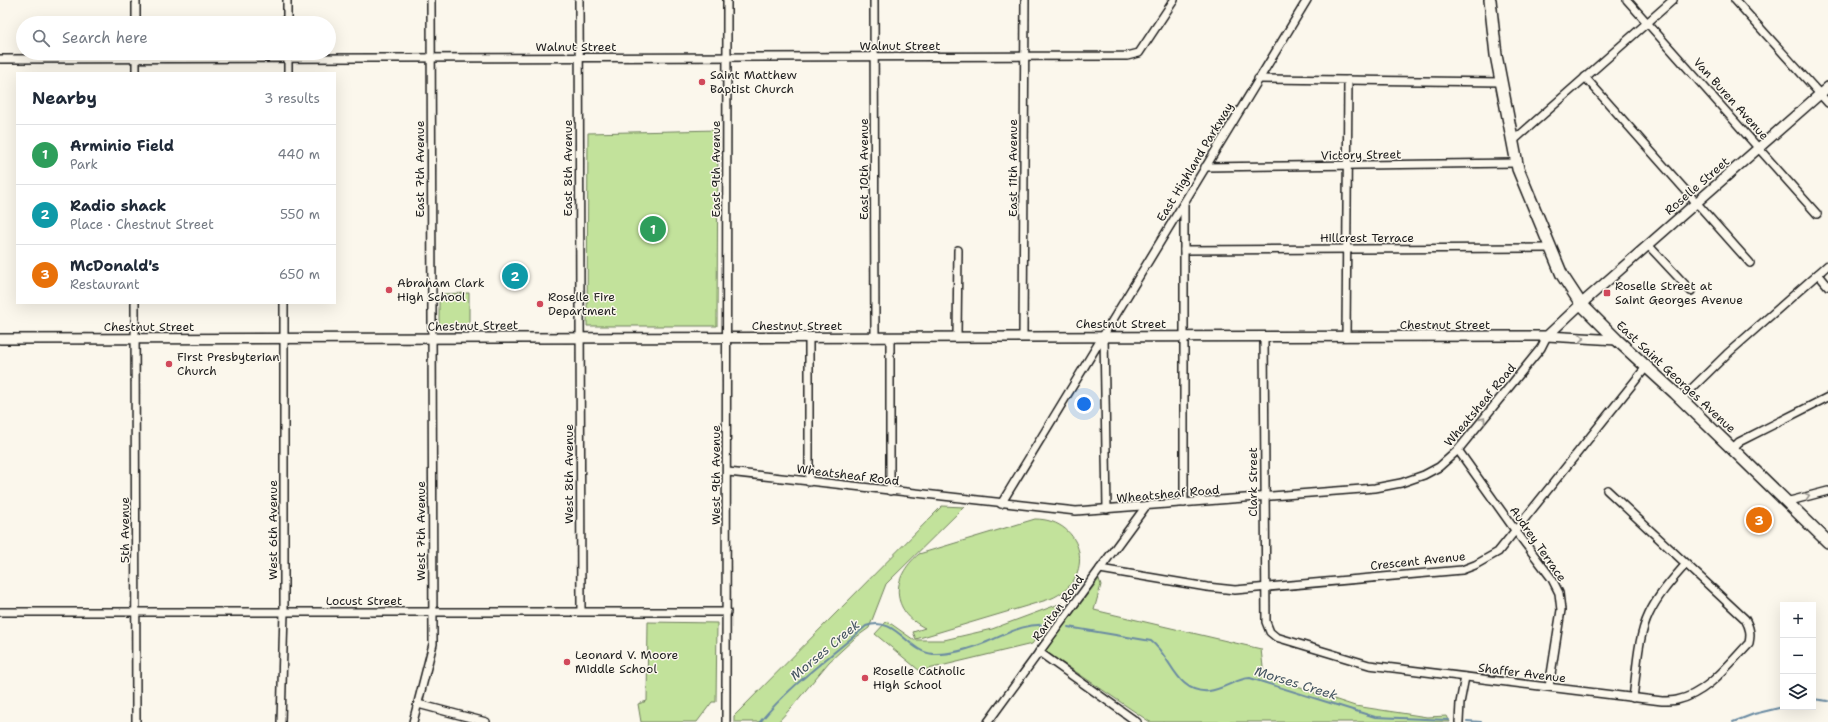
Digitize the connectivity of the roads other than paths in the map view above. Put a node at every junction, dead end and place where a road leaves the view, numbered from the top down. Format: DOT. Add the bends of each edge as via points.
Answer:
graph roads {
  1 [pos="136,0"];
  2 [pos="287,0"];
  3 [pos="431,0"];
  4 [pos="578,0"];
  5 [pos="727,0"];
  6 [pos="874,0"];
  7 [pos="1025,0"];
  8 [pos="1174,0"];
  9 [pos="1307,0"];
  10 [pos="1490,0"];
  11 [pos="1627,0"];
  12 [pos="1673,0"];
  13 [pos="1735,0"];
  14 [pos="136,16"];
  15 [pos="288,16"];
  16 [pos="1647,23"];
  17 [pos="1024,56"];
  18 [pos="336,57"];
  19 [pos="874,57"];
  20 [pos="579,58"];
  21 [pos="727,58"];
  22 [pos="0,59"];
  23 [pos="16,59"];
  24 [pos="431,59"];
  25 [pos="136,60"];
  26 [pos="288,60"];
  27 [pos="136,72"];
  28 [pos="288,72"];
  29 [pos="1586,77"];
  30 [pos="1258,79"];
  31 [pos="1348,80"];
  32 [pos="1501,82"];
  33 [pos="1828,87"];
  34 [pos="1820,94"];
  35 [pos="1828,103"];
  36 [pos="1513,141"];
  37 [pos="1759,148"];
  38 [pos="1517,163"];
  39 [pos="1346,166"];
  40 [pos="1205,167"];
  41 [pos="1184,202"];
  42 [pos="1697,202"];
  43 [pos="1817,214"];
  44 [pos="1648,245"];
  45 [pos="1550,248"];
  46 [pos="1346,249"];
  47 [pos="958,250"];
  48 [pos="1184,250"];
  49 [pos="1750,263"];
  50 [pos="1828,265"];
  51 [pos="1818,274"];
  52 [pos="1828,286"];
  53 [pos="1691,291"];
  54 [pos="135,304"];
  55 [pos="284,304"];
  56 [pos="1581,304"];
  57 [pos="957,336"];
  58 [pos="1023,336"];
  59 [pos="1104,336"];
  60 [pos="1264,336"];
  61 [pos="1547,336"];
  62 [pos="579,337"];
  63 [pos="1184,337"];
  64 [pos="1346,337"];
  65 [pos="0,338"];
  66 [pos="431,338"];
  67 [pos="727,338"];
  68 [pos="809,338"];
  69 [pos="875,338"];
  70 [pos="890,338"];
  71 [pos="135,339"];
  72 [pos="283,339"];
  73 [pos="1617,340"];
  74 [pos="1647,366"];
  75 [pos="1828,397"];
  76 [pos="1681,399"];
  77 [pos="1732,449"];
  78 [pos="1458,450"];
  79 [pos="728,472"];
  80 [pos="809,482"];
  81 [pos="1607,490"];
  82 [pos="1828,490"];
  83 [pos="890,491"];
  84 [pos="1264,497"];
  85 [pos="1786,502"];
  86 [pos="1184,503"];
  87 [pos="1001,504"];
  88 [pos="1146,506"];
  89 [pos="1107,509"];
  90 [pos="1515,530"];
  91 [pos="1828,542"];
  92 [pos="1685,564"];
  93 [pos="1100,569"];
  94 [pos="1265,587"];
  95 [pos="580,611"];
  96 [pos="0,612"];
  97 [pos="136,612"];
  98 [pos="284,612"];
  99 [pos="432,612"];
  100 [pos="727,612"];
  101 [pos="1268,627"];
  102 [pos="1039,652"];
  103 [pos="1465,677"];
  104 [pos="1549,687"];
  105 [pos="1633,698"];
  106 [pos="418,704"];
  107 [pos="136,722"];
  108 [pos="281,722"];
  109 [pos="413,722"];
  110 [pos="486,722"];
  111 [pos="726,722"];
  112 [pos="988,722"];
  113 [pos="1136,722"];
  114 [pos="1459,722"];
  1 -- 14 [label="street"];
  2 -- 15 [label="street"];
  3 -- 24 [label="street, East 7th Avenue"];
  4 -- 20 [label="street, East 8th Avenue"];
  5 -- 21 [label="street, East 9th Avenue"];
  6 -- 19 [label="street, East 10th Avenue"];
  7 -- 17 [label="street, East 11th Avenue"];
  8 -- 17 [label="street, Walnut Street" via="1139,53 1127,56"];
  9 -- 30 [label="street, East Highland Parkway"];
  10 -- 32 [label="main road, East Saint Georges Avenue"];
  11 -- 16 [label="street, Van Buren Avenue"];
  12 -- 16 [label="street"];
  13 -- 34 [label="street"];
  16 -- 29 [label="street"];
  16 -- 37 [label="street, Van Buren Avenue"];
  17 -- 19 [label="street, Walnut Street"];
  17 -- 58 [label="street, East 11th Avenue"];
  18 -- 24 [label="street, Walnut Street"];
  19 -- 21 [label="street, Walnut Street"];
  19 -- 69 [label="street, East 10th Avenue"];
  20 -- 21 [label="street, Walnut Street"];
  20 -- 24 [label="street, Walnut Street"];
  20 -- 62 [label="street, East 8th Avenue"];
  21 -- 67 [label="street, East 9th Avenue"];
  22 -- 23 [label="street, Walnut Street"];
  24 -- 66 [label="street, East 7th Avenue"];
  25 -- 27 [label="street"];
  26 -- 28 [label="street"];
  29 -- 36 [label="street"];
  29 -- 42 [label="street"];
  30 -- 31 [label="street"];
  30 -- 40 [label="street, East Highland Parkway"];
  31 -- 32 [label="street"];
  31 -- 39 [label="street"];
  32 -- 36 [label="main road, East Saint Georges Avenue"];
  33 -- 34 [label="street, Roselle Street"];
  34 -- 35 [label="street"];
  34 -- 37 [label="street, Roselle Street"];
  36 -- 38 [label="main road, East Saint Georges Avenue"];
  37 -- 42 [label="street, Roselle Street"];
  37 -- 43 [label="street, Van Buren Avenue"];
  38 -- 39 [label="street, Victory Street"];
  38 -- 45 [label="main road, East Saint Georges Avenue"];
  39 -- 40 [label="street, Victory Street"];
  39 -- 46 [label="street"];
  40 -- 41 [label="street, East Highland Parkway"];
  41 -- 48 [label="street"];
  41 -- 59 [label="street, East Highland Parkway"];
  42 -- 44 [label="street, Roselle Street"];
  42 -- 49 [label="street"];
  44 -- 53 [label="street"];
  44 -- 56 [label="street, Roselle Street"];
  45 -- 46 [label="street, Hillcrest Terrace"];
  45 -- 56 [label="main road, East Saint Georges Avenue" via="1562,275"];
  46 -- 48 [label="street, Hillcrest Terrace"];
  46 -- 64 [label="street"];
  47 -- 57 [label="street"];
  48 -- 63 [label="street"];
  50 -- 51 [label="street"];
  51 -- 52 [label="street"];
  51 -- 76 [label="street" via="1727,354"];
  54 -- 71 [label="street, 5th Avenue"];
  55 -- 72 [label="street, West 6th Avenue"];
  56 -- 61 [label="street"];
  56 -- 73 [label="main road, East Saint Georges Avenue"];
  57 -- 58 [label="street, Chestnut Street"];
  57 -- 70 [label="street, Chestnut Street"];
  58 -- 59 [label="street, Chestnut Street"];
  59 -- 63 [label="street, Chestnut Street"];
  59 -- 87 [label="street, East Highland Parkway"];
  59 -- 89 [label="street"];
  60 -- 63 [label="street, Chestnut Street"];
  60 -- 64 [label="street, Chestnut Street"];
  60 -- 84 [label="street, Clark Street"];
  61 -- 64 [label="street, Chestnut Street"];
  61 -- 73 [label="street, Chestnut Street, one-way"];
  78 -- 61 [label="street, Wheatsheaf Road, one-way" via="1541,348"];
  62 -- 66 [label="street, Chestnut Street"];
  62 -- 67 [label="street, Chestnut Street"];
  62 -- 95 [label="street, West 8th Avenue"];
  63 -- 86 [label="street"];
  65 -- 71 [label="street, Chestnut Street"];
  66 -- 72 [label="street, Chestnut Street"];
  66 -- 99 [label="street, West 7th Avenue"];
  67 -- 68 [label="street, Chestnut Street"];
  67 -- 79 [label="street, West 9th Avenue"];
  68 -- 69 [label="street, Chestnut Street"];
  68 -- 80 [label="street"];
  69 -- 70 [label="street, Chestnut Street"];
  70 -- 83 [label="street"];
  71 -- 72 [label="street, Chestnut Street"];
  71 -- 97 [label="street, 5th Avenue"];
  72 -- 98 [label="street, West 6th Avenue"];
  73 -- 74 [label="main road, East Saint Georges Avenue"];
  74 -- 76 [label="main road, East Saint Georges Avenue"];
  74 -- 90 [label="street, Crescent Avenue"];
  75 -- 77 [label="street" via="1739,442"];
  76 -- 77 [label="main road, East Saint Georges Avenue"];
  77 -- 85 [label="main road, East Saint Georges Avenue"];
  78 -- 84 [label="street, Wheatsheaf Road" via="1439,467 1400,483 1375,488"];
  78 -- 90 [label="street, Audrey Terrace"];
  79 -- 80 [label="street, Wheatsheaf Road"];
  79 -- 100 [label="street, West 9th Avenue"];
  80 -- 83 [label="street, Wheatsheaf Road"];
  81 -- 92 [label="street"];
  85 -- 82 [label="street, one-way"];
  83 -- 87 [label="street, Wheatsheaf Road"];
  84 -- 86 [label="street, Wheatsheaf Road"];
  84 -- 94 [label="street, Clark Street"];
  85 -- 91 [label="main road, East Saint Georges Avenue"];
  86 -- 88 [label="street, Wheatsheaf Road"];
  87 -- 89 [label="street, Wheatsheaf Road" via="1076,511"];
  88 -- 89 [label="street, Wheatsheaf Road"];
  88 -- 93 [label="street, Raritan Road"];
  90 -- 94 [label="street, Crescent Avenue" via="1498,552 1462,570"];
  90 -- 104 [label="street, Audrey Terrace" via="1552,579 1559,593 1560,610"];
  92 -- 105 [label="street" via="1662,591 1649,614 1642,636"];
  92 -- 105 [label="street, Shaffer Avenue" via="1745,619 1750,630 1749,643 1711,682 1695,693 1678,700"];
  93 -- 94 [label="street, Crescent Avenue" via="1207,587 1235,590"];
  93 -- 102 [label="street, Raritan Road"];
  94 -- 101 [label="street, Clark Street"];
  95 -- 99 [label="street, Locust Street"];
  95 -- 100 [label="street, Locust Street"];
  96 -- 97 [label="street, Locust Street"];
  97 -- 98 [label="street, Locust Street"];
  97 -- 107 [label="street, 5th Avenue"];
  98 -- 99 [label="street, Locust Street"];
  98 -- 108 [label="street, West 6th Avenue"];
  99 -- 106 [label="street, West 7th Avenue" via="432,649"];
  100 -- 111 [label="street, West 9th Avenue"];
  101 -- 103 [label="street, Shaffer Avenue" via="1276,637 1369,665"];
  102 -- 112 [label="street, Raritan Road"];
  102 -- 113 [label="street"];
  103 -- 104 [label="street, Shaffer Avenue"];
  103 -- 114 [label="street"];
  104 -- 105 [label="street, Shaffer Avenue"];
  106 -- 109 [label="street, West 7th Avenue"];
  106 -- 110 [label="street"];
}
